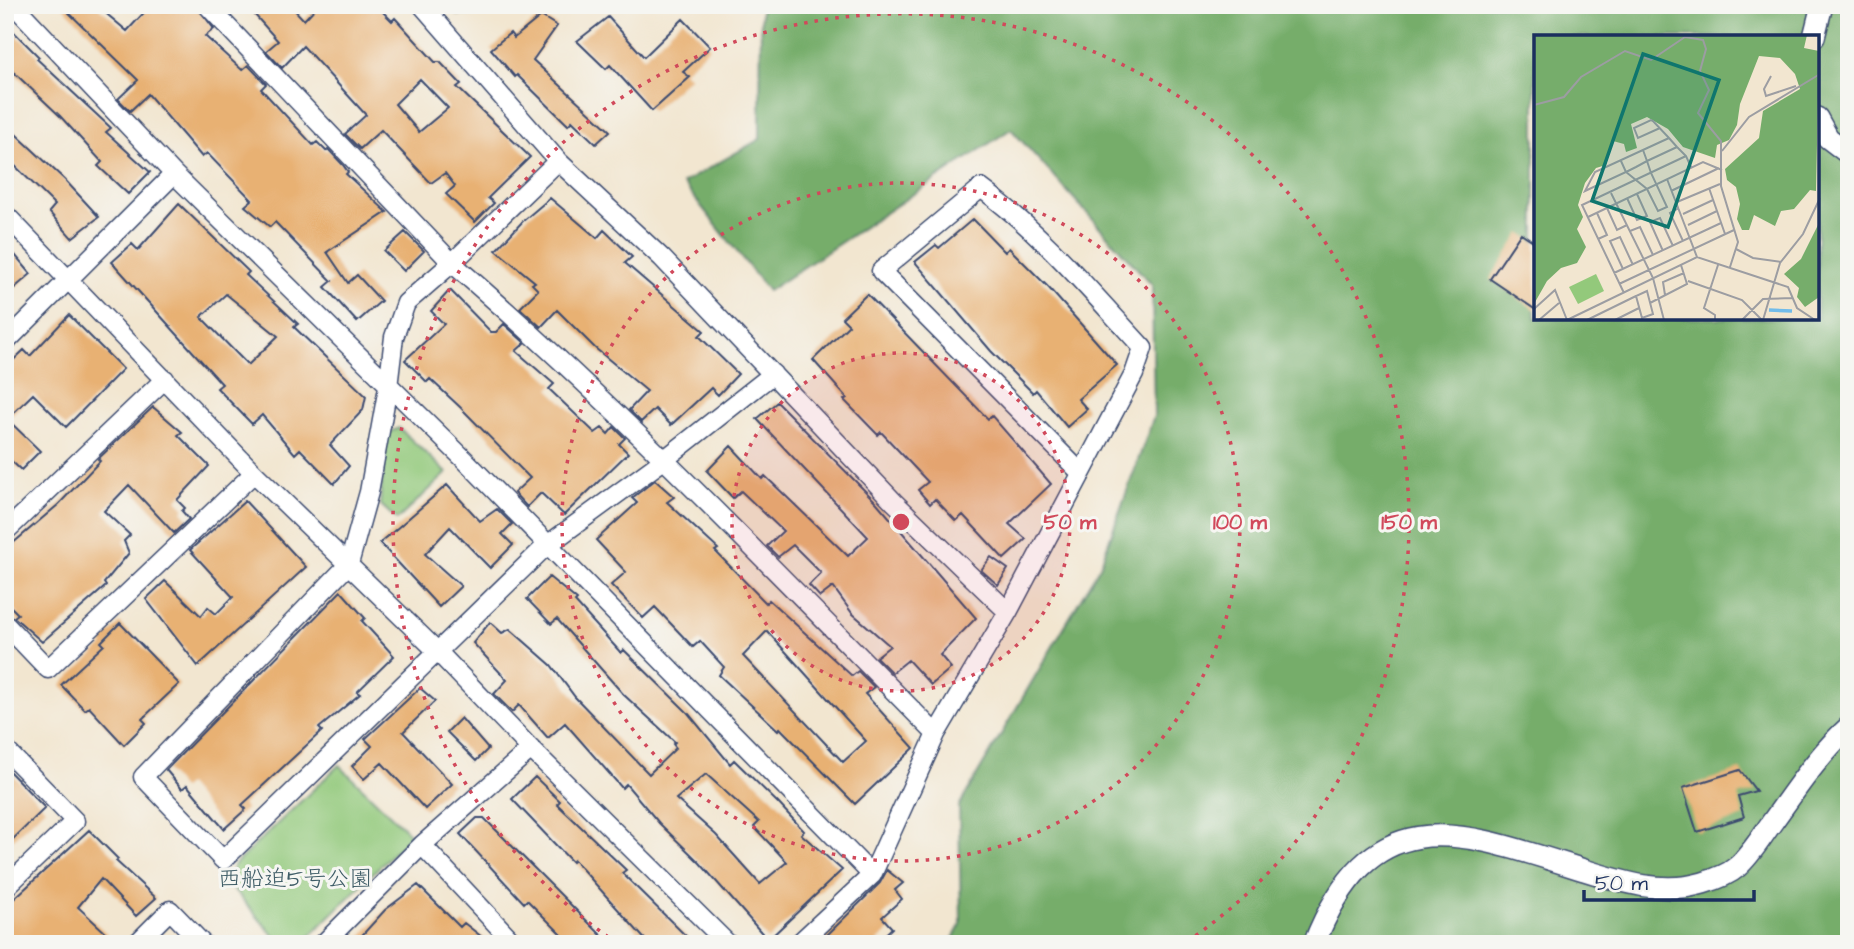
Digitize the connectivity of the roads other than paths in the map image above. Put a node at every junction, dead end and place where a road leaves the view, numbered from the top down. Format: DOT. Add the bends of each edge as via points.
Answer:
graph roads {
  1 [pos="14,5"];
  2 [pos="206,5"];
  3 [pos="422,5"];
  4 [pos="1822,5"];
  5 [pos="1814,35"];
  6 [pos="1819,122"];
  7 [pos="1849,154"];
  8 [pos="558,161"];
  9 [pos="174,174"];
  10 [pos="5,214"];
  11 [pos="452,262"];
  12 [pos="69,279"];
  13 [pos="5,343"];
  14 [pos="773,374"];
  15 [pos="165,379"];
  16 [pos="388,387"];
  17 [pos="665,459"];
  18 [pos="1080,472"];
  19 [pos="254,473"];
  20 [pos="5,533"];
  21 [pos="546,546"];
  22 [pos="349,564"];
  23 [pos="1008,612"];
  24 [pos="5,624"];
  25 [pos="436,650"];
  26 [pos="1849,727"];
  27 [pos="936,734"];
  28 [pos="5,749"];
  29 [pos="531,750"];
  30 [pos="422,845"];
  31 [pos="872,875"];
  32 [pos="5,888"];
  33 [pos="136,944"];
  34 [pos="203,944"];
  35 [pos="323,944"];
  36 [pos="515,944"];
  37 [pos="727,944"];
  38 [pos="798,944"];
  39 [pos="1314,944"];
  1 -- 9 [label="street"];
  2 -- 11 [label="street"];
  3 -- 8 [label="street"];
  4 -- 5 [label="street"];
  6 -- 7 [label="street" via="1828,138"];
  8 -- 11 [label="street"];
  8 -- 14 [label="street" via="662,258"];
  9 -- 12 [label="street"];
  9 -- 16 [label="street"];
  10 -- 12 [label="street"];
  11 -- 16 [label="street" via="406,303 394,337"];
  11 -- 17 [label="street" via="554,351"];
  12 -- 13 [label="street"];
  12 -- 15 [label="street"];
  14 -- 17 [label="street"];
  14 -- 23 [label="street" via="894,502"];
  15 -- 19 [label="street"];
  15 -- 20 [label="street"];
  16 -- 21 [label="street"];
  16 -- 22 [label="street" via="369,492"];
  17 -- 21 [label="street"];
  17 -- 27 [label="street"];
  18 -- 18 [label="street" via="1134,374 1143,348 1066,265 981,188 881,271"];
  18 -- 23 [label="street"];
  19 -- 22 [label="street"];
  19 -- 24 [label="street" via="48,669"];
  21 -- 25 [label="street"];
  21 -- 31 [label="street"];
  22 -- 25 [label="street"];
  22 -- 25 [label="street" via="143,777 223,860"];
  23 -- 27 [label="street"];
  25 -- 29 [label="street"];
  26 -- 39 [label="street" via="1827,747 1736,868 1703,883 1674,888 1630,885 1496,842 1422,836 1398,840 1368,858 1336,897"];
  27 -- 31 [label="street"];
  28 -- 32 [label="street" via="75,821"];
  29 -- 30 [label="street"];
  29 -- 37 [label="street"];
  30 -- 35 [label="street"];
  30 -- 36 [label="street"];
  31 -- 38 [label="street"];
  33 -- 34 [label="street" via="170,909"];
}
